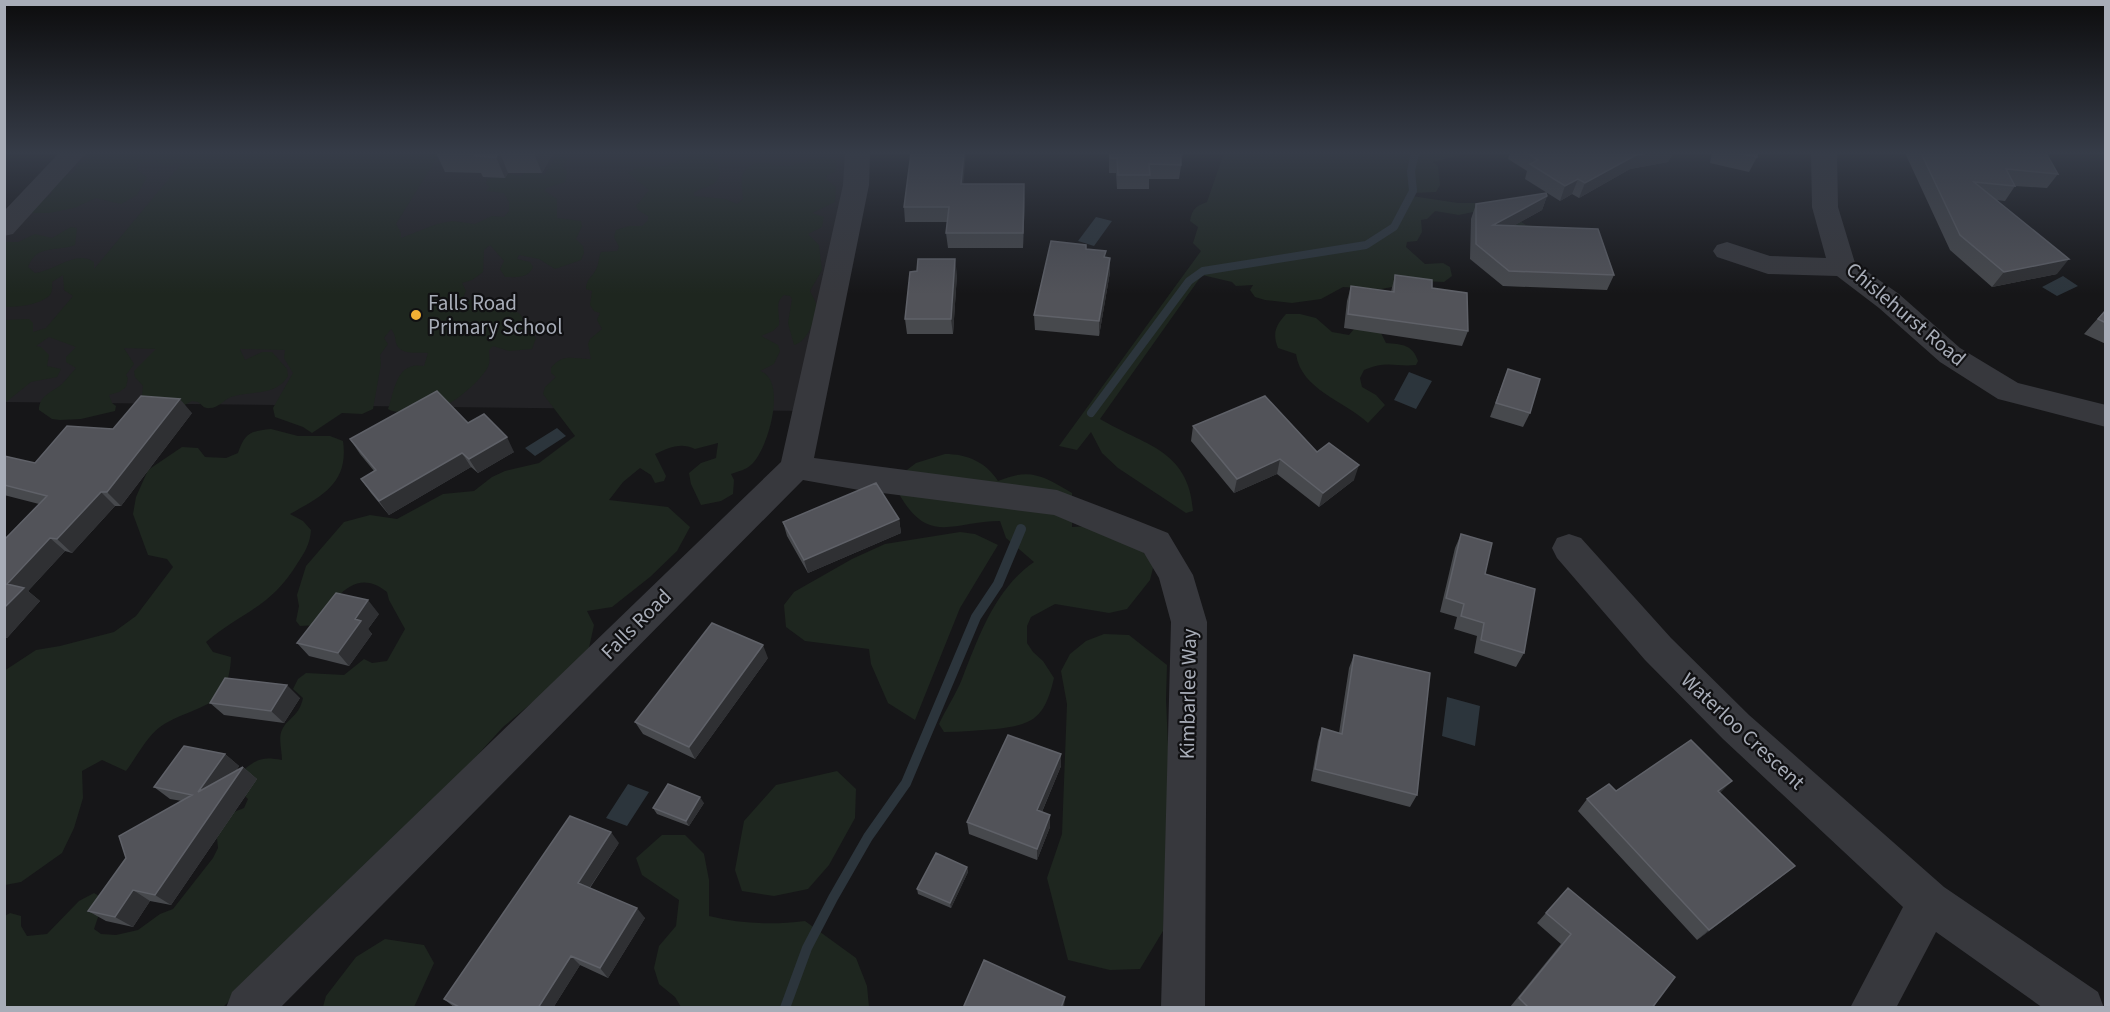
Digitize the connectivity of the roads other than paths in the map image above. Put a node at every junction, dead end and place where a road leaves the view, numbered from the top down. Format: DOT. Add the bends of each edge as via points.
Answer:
graph roads {
  1 [pos="30,200"];
  2 [pos="852,200"];
  3 [pos="1826,200"];
  4 [pos="4,228"];
  5 [pos="1727,251"];
  6 [pos="1844,267"];
  7 [pos="2106,416"];
  8 [pos="796,466"];
  9 [pos="1569,548"];
  10 [pos="1929,902"];
  11 [pos="248,1008"];
  12 [pos="1183,1008"];
  13 [pos="1872,1008"];
  14 [pos="2082,1008"];
  1 -- 4 [label="street"];
  2 -- 8 [label="street"];
  3 -- 6 [label="street, Chislehurst Road"];
  5 -- 6 [label="street" via="1768,265"];
  6 -- 7 [label="street, Chislehurst Road" via="1950,355 2009,391"];
  8 -- 11 [label="street, Falls Road"];
  8 -- 12 [label="street, Kimbarlee Way" via="859,478 1058,503 1156,543 1176,575 1189,622"];
  9 -- 10 [label="street, Waterloo Crescent" via="1658,649 1728,719"];
  10 -- 13 [label="street"];
  10 -- 14 [label="street, Waterloo Crescent"];
}
